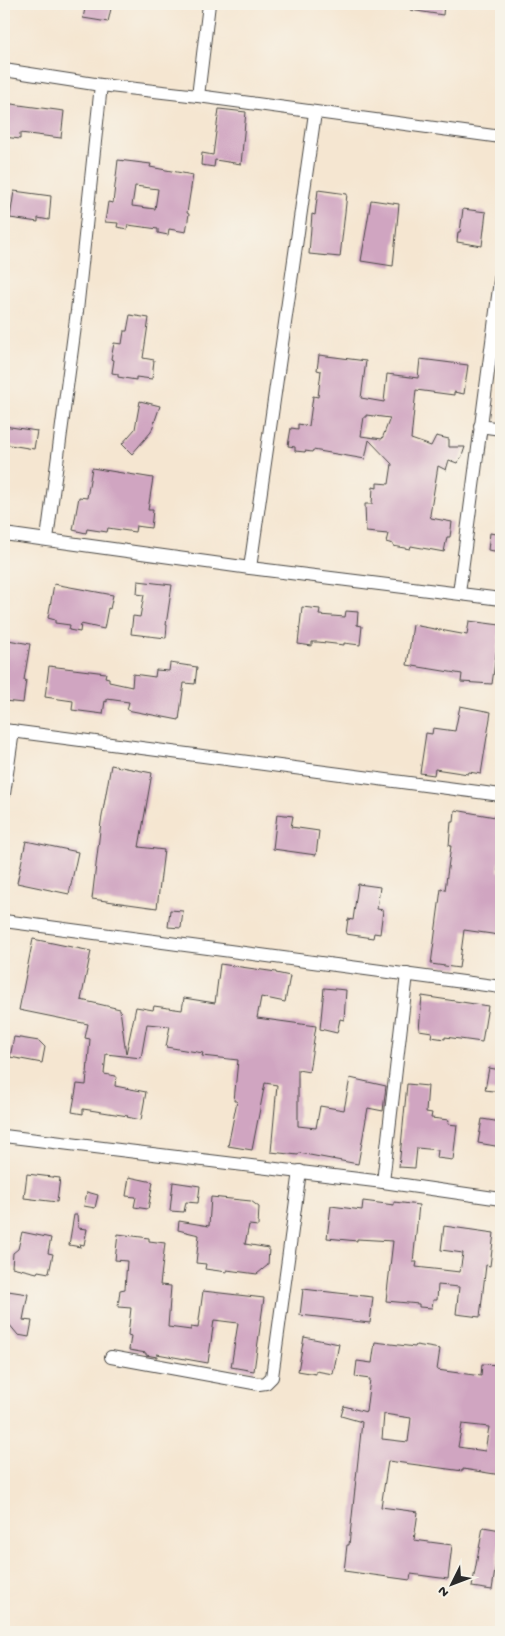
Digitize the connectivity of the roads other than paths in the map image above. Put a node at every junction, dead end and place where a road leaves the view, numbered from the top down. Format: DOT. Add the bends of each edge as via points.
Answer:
graph roads {
  1 [pos="209,4"];
  2 [pos="4,70"];
  3 [pos="101,85"];
  4 [pos="198,96"];
  5 [pos="315,113"];
  6 [pos="501,137"];
  7 [pos="501,273"];
  8 [pos="480,426"];
  9 [pos="501,428"];
  10 [pos="4,534"];
  11 [pos="47,540"];
  12 [pos="250,568"];
  13 [pos="459,593"];
  14 [pos="501,599"];
  15 [pos="8,731"];
  16 [pos="4,794"];
  17 [pos="501,795"];
  18 [pos="4,921"];
  19 [pos="407,974"];
  20 [pos="501,986"];
  21 [pos="4,1136"];
  22 [pos="300,1171"];
  23 [pos="383,1182"];
  24 [pos="501,1199"];
  25 [pos="110,1357"];
  1 -- 4 [label="street"];
  2 -- 3 [label="street"];
  3 -- 4 [label="street"];
  3 -- 11 [label="street" via="77,311"];
  4 -- 5 [label="street"];
  5 -- 6 [label="street"];
  5 -- 12 [label="street"];
  7 -- 8 [label="street"];
  8 -- 9 [label="street"];
  8 -- 13 [label="street"];
  10 -- 11 [label="street"];
  11 -- 12 [label="street"];
  12 -- 13 [label="street"];
  13 -- 14 [label="street"];
  15 -- 16 [label="street"];
  15 -- 17 [label="street"];
  18 -- 19 [label="street"];
  19 -- 20 [label="street"];
  19 -- 23 [label="street"];
  21 -- 22 [label="street"];
  22 -- 23 [label="street"];
  22 -- 25 [label="street" via="272,1377 266,1383"];
  23 -- 24 [label="street"];
}
